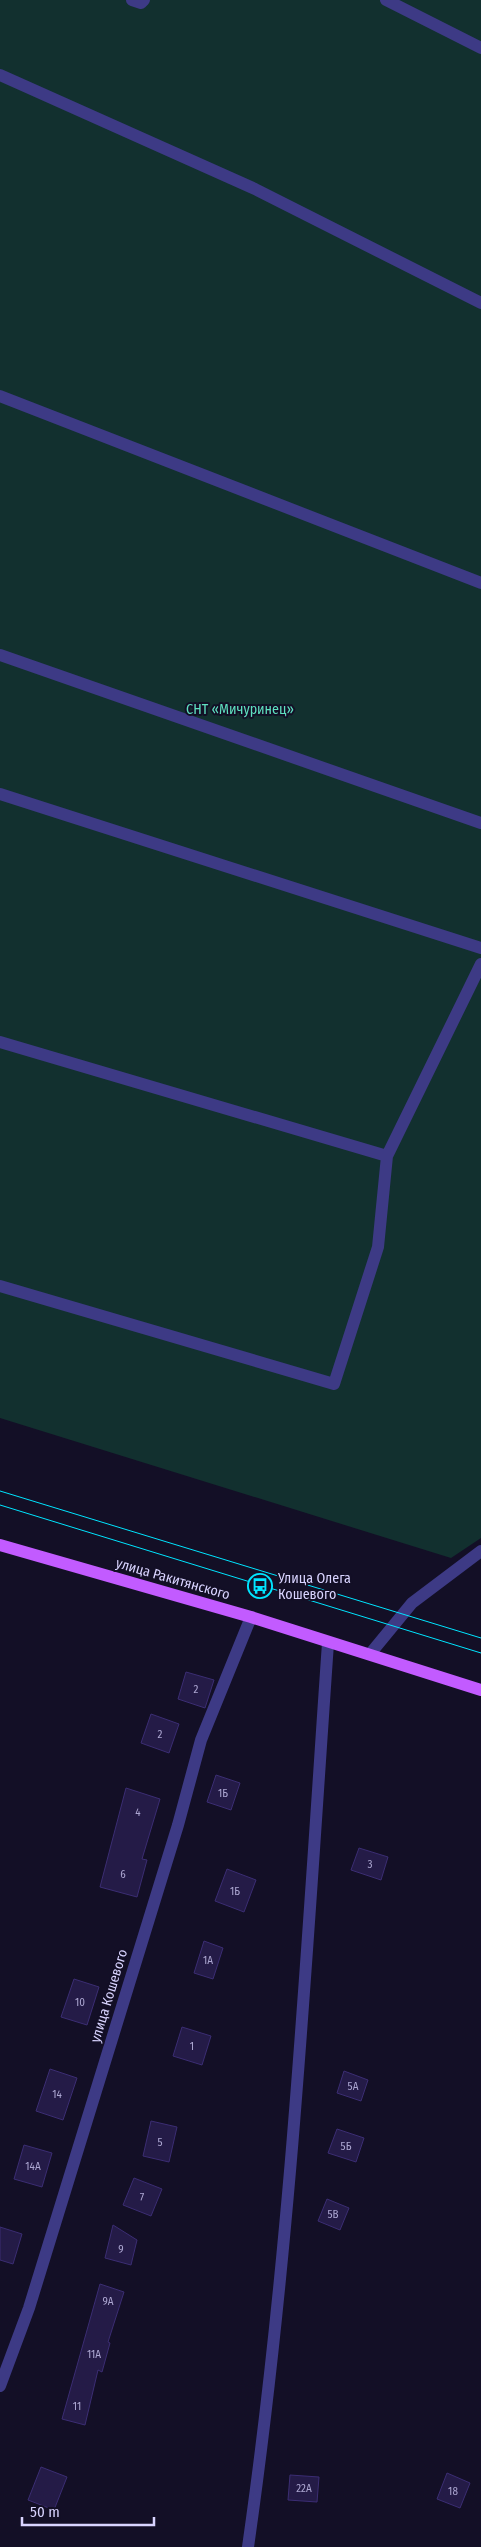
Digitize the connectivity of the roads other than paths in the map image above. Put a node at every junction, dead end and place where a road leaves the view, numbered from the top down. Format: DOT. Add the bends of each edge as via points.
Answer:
graph roads {
  1 [pos="132,0"];
  2 [pos="144,0"];
  3 [pos="386,0"];
  4 [pos="481,48"];
  5 [pos="0,76"];
  6 [pos="481,304"];
  7 [pos="0,396"];
  8 [pos="481,583"];
  9 [pos="0,655"];
  10 [pos="0,794"];
  11 [pos="481,823"];
  12 [pos="481,948"];
  13 [pos="481,964"];
  14 [pos="0,1042"];
  15 [pos="387,1156"];
  16 [pos="0,1286"];
  17 [pos="0,1544"];
  18 [pos="481,1551"];
  19 [pos="251,1617"];
  20 [pos="328,1643"];
  21 [pos="370,1654"];
  22 [pos="481,1690"];
  23 [pos="0,2386"];
  24 [pos="248,2547"];
  1 -- 2 [label="street" via="141,3"];
  3 -- 4 [label="street"];
  5 -- 6 [label="street" via="255,189"];
  7 -- 8 [label="street"];
  9 -- 11 [label="street"];
  10 -- 12 [label="street"];
  13 -- 15 [label="street"];
  14 -- 15 [label="street"];
  15 -- 16 [label="street" via="378,1247 334,1384"];
  17 -- 19 [label="main road, улица Ракитянского"];
  18 -- 21 [label="street" via="412,1603"];
  19 -- 20 [label="main road, улица Ракитянского"];
  19 -- 23 [label="street, улица Кошевого" via="201,1740 178,1825 32,2298"];
  20 -- 21 [label="main road, улица Ракитянского"];
  20 -- 24 [label="street" via="306,1983 272,2349"];
  21 -- 22 [label="main road, улица Ракитянского"];
}
